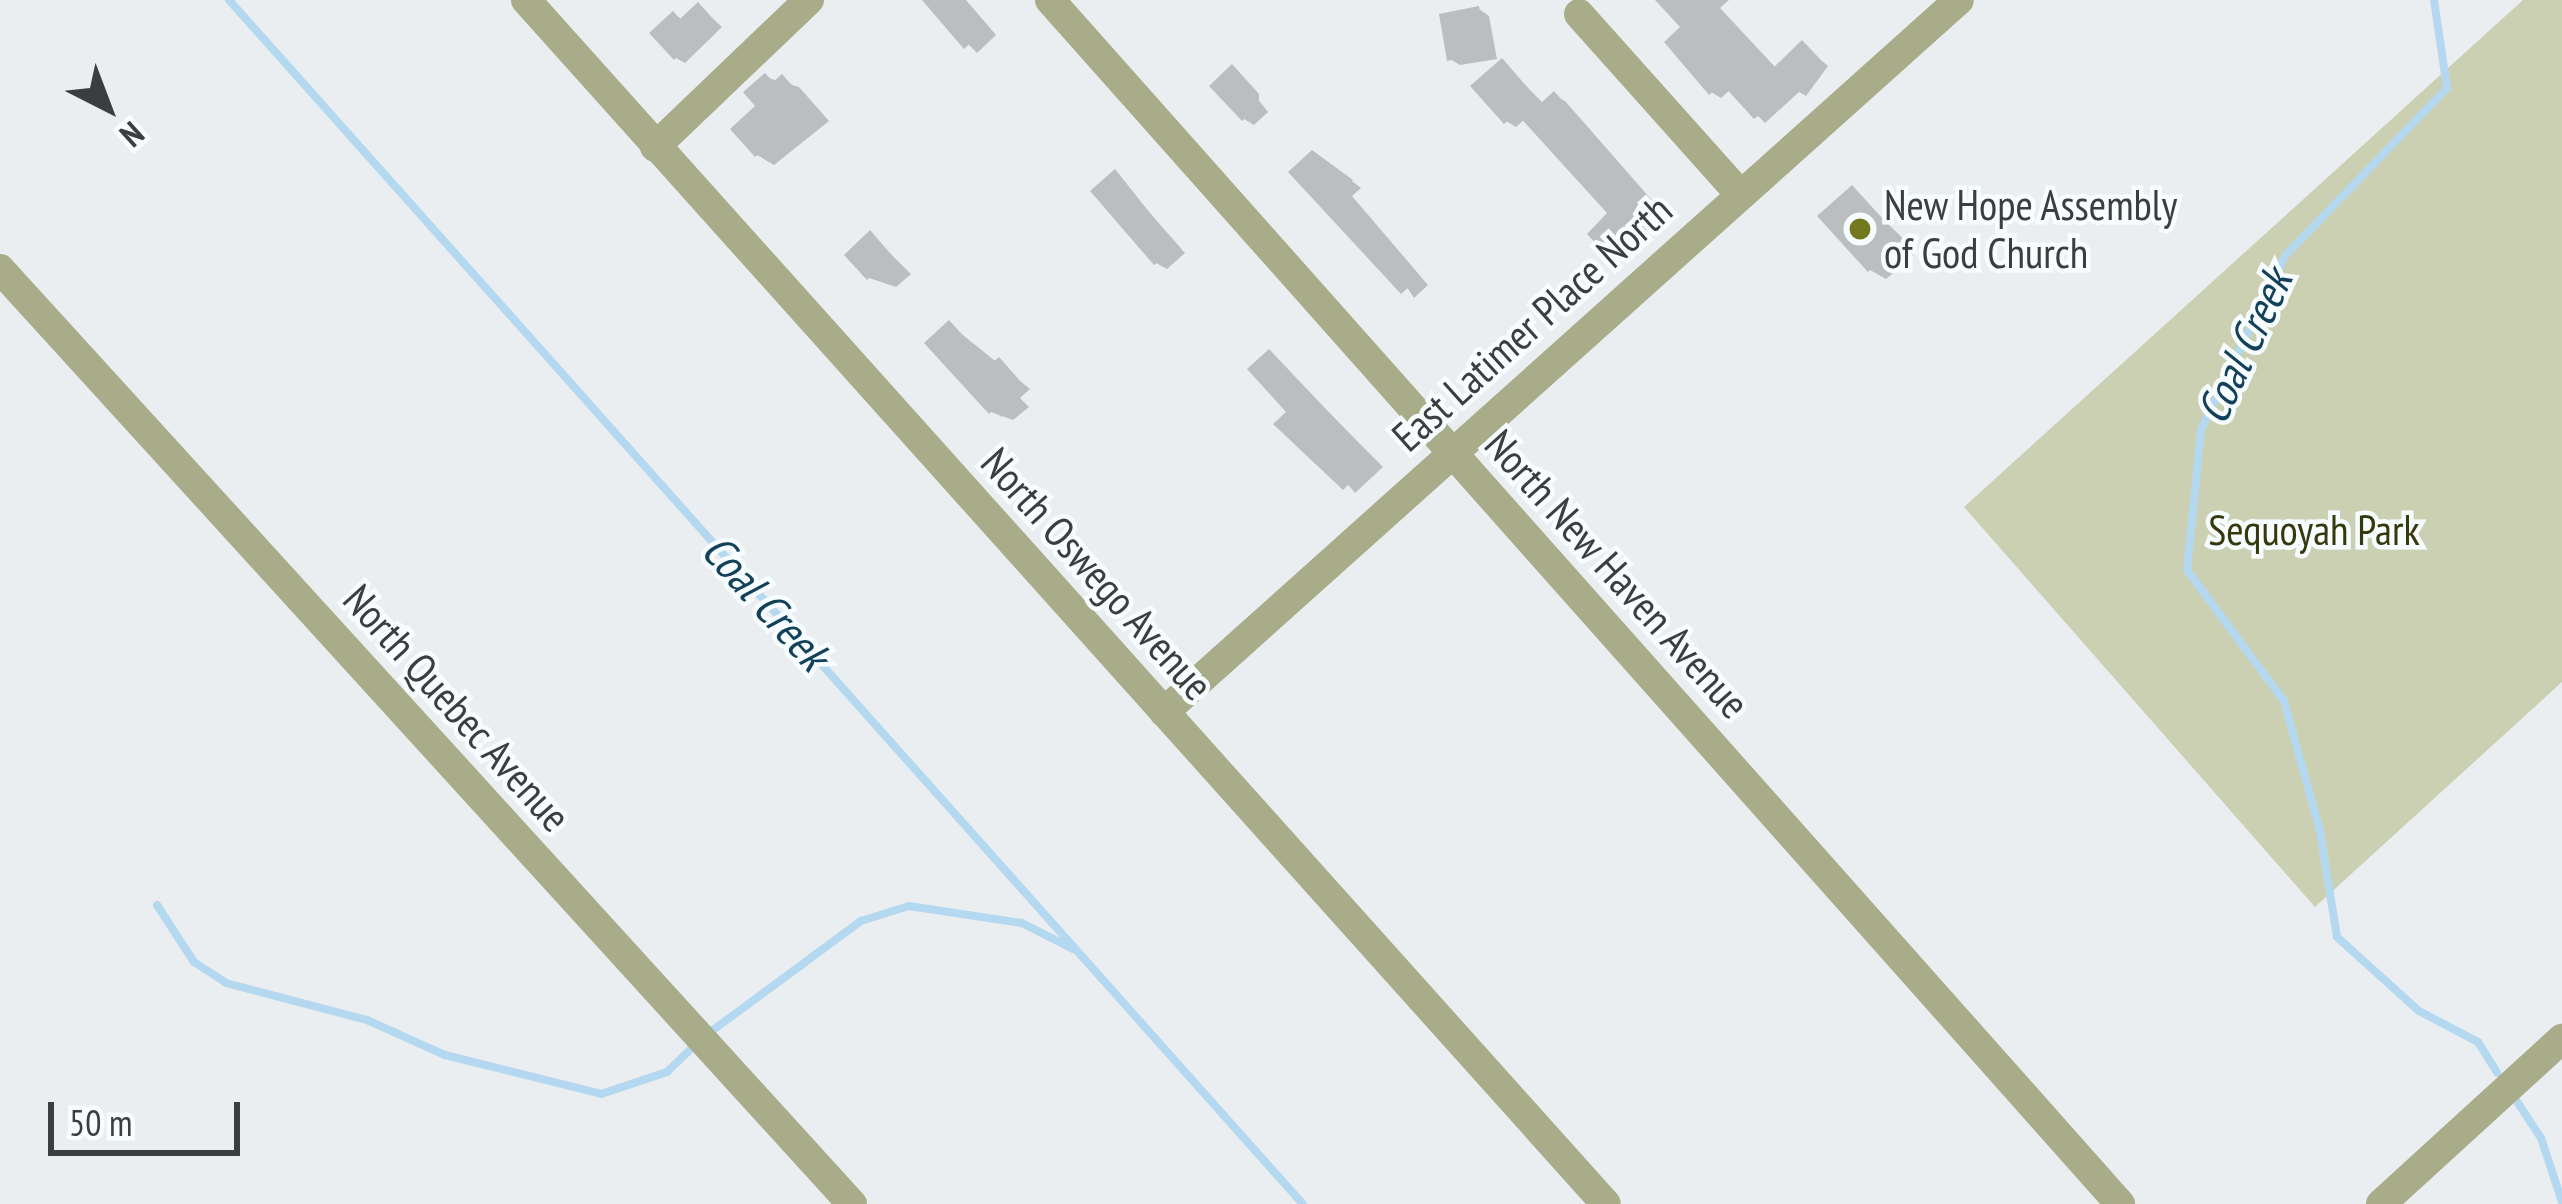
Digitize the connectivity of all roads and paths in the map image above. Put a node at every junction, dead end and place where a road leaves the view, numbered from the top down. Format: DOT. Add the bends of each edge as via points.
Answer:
graph roads {
  1 [pos="526,0"];
  2 [pos="809,0"];
  3 [pos="1050,0"];
  4 [pos="1959,0"];
  5 [pos="1579,14"];
  6 [pos="655,147"];
  7 [pos="1739,193"];
  8 [pos="0,269"];
  9 [pos="1453,452"];
  10 [pos="1164,712"];
  11 [pos="2562,1039"];
  12 [pos="852,1204"];
  13 [pos="1606,1204"];
  14 [pos="2120,1204"];
  15 [pos="2381,1204"];
  1 -- 6 [label="street, North Oswego Avenue"];
  2 -- 6 [label="street"];
  3 -- 9 [label="street, North New Haven Avenue"];
  4 -- 7 [label="street, East Latimer Place North"];
  5 -- 7 [label="street"];
  6 -- 10 [label="street, North Oswego Avenue"];
  7 -- 9 [label="street, East Latimer Place North"];
  8 -- 12 [label="street, North Quebec Avenue"];
  9 -- 10 [label="street, East Latimer Place North"];
  9 -- 14 [label="street, North New Haven Avenue"];
  10 -- 13 [label="street, North Oswego Avenue"];
  11 -- 15 [label="street"];
}
